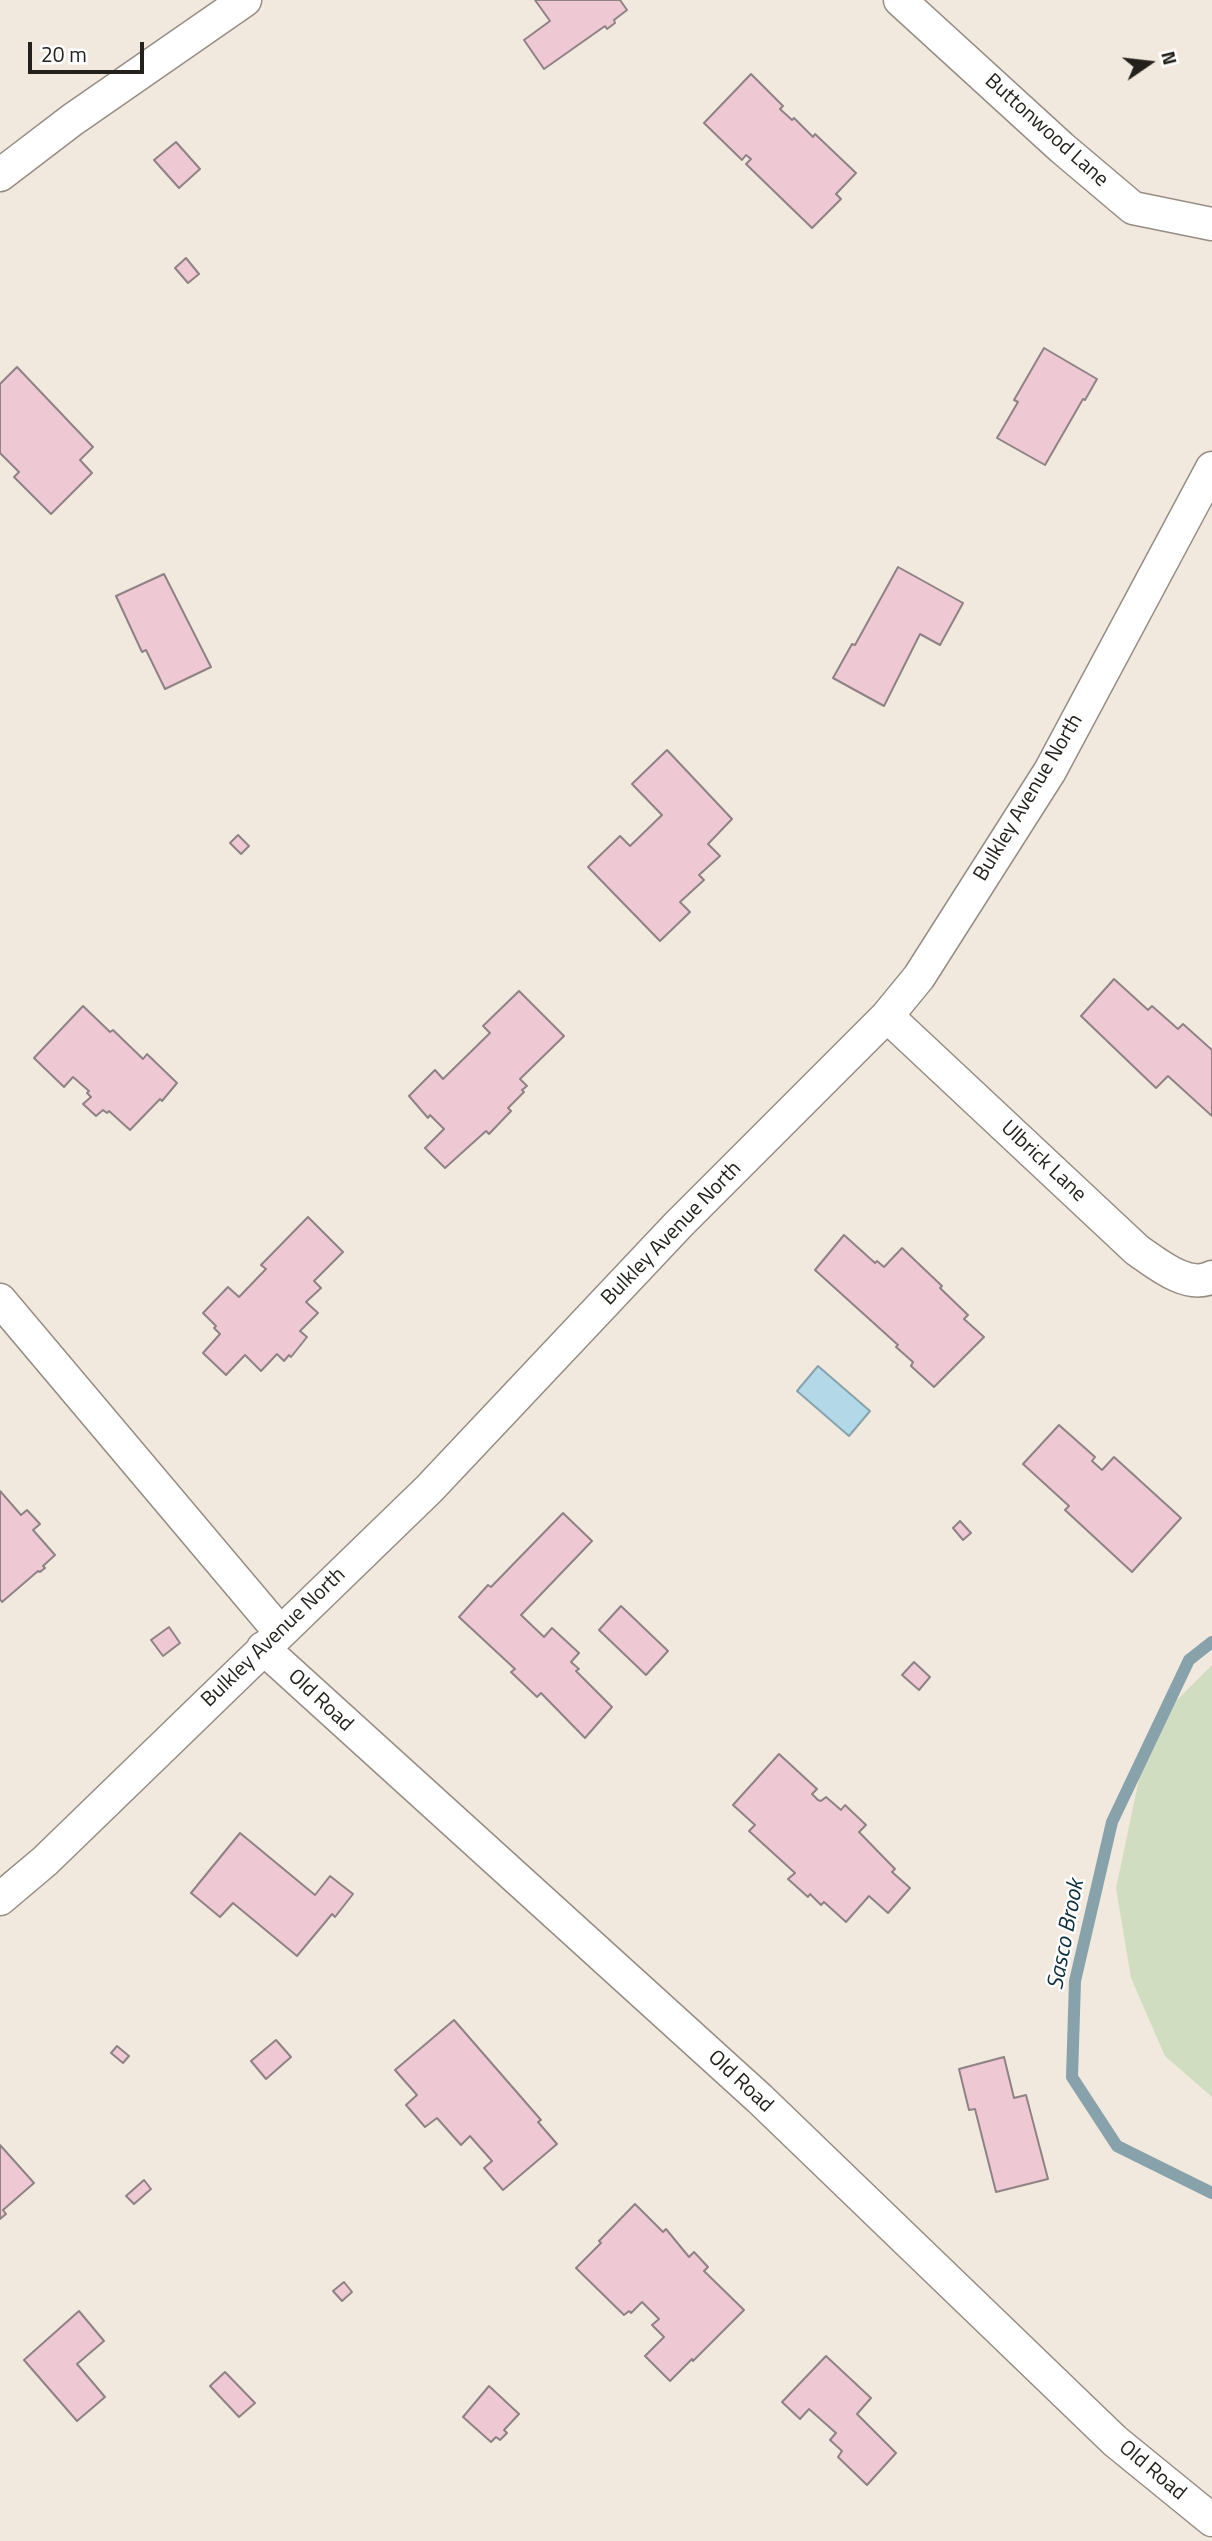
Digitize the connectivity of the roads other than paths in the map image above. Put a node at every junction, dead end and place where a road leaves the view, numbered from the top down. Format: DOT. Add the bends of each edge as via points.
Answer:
graph roads {
  1 [pos="245,0"];
  2 [pos="900,0"];
  3 [pos="0,176"];
  4 [pos="1212,224"];
  5 [pos="1212,468"];
  6 [pos="887,1016"];
  7 [pos="1212,1277"];
  8 [pos="0,1300"];
  9 [pos="272,1640"];
  10 [pos="0,1899"];
  11 [pos="1212,2520"];
  1 -- 3 [label="street"];
  2 -- 4 [label="street, Buttonwood Lane" via="1133,208"];
  5 -- 6 [label="street, Bulkley Avenue North" via="1050,771 919,977"];
  6 -- 7 [label="street, Ulbrick Lane" via="1137,1250 1173,1276"];
  6 -- 9 [label="street, Bulkley Avenue North" via="678,1225 429,1489"];
  8 -- 9 [label="street, Old Road"];
  9 -- 10 [label="street, Bulkley Avenue North" via="45,1861"];
  9 -- 11 [label="street, Old Road" via="1115,2441"];
}
